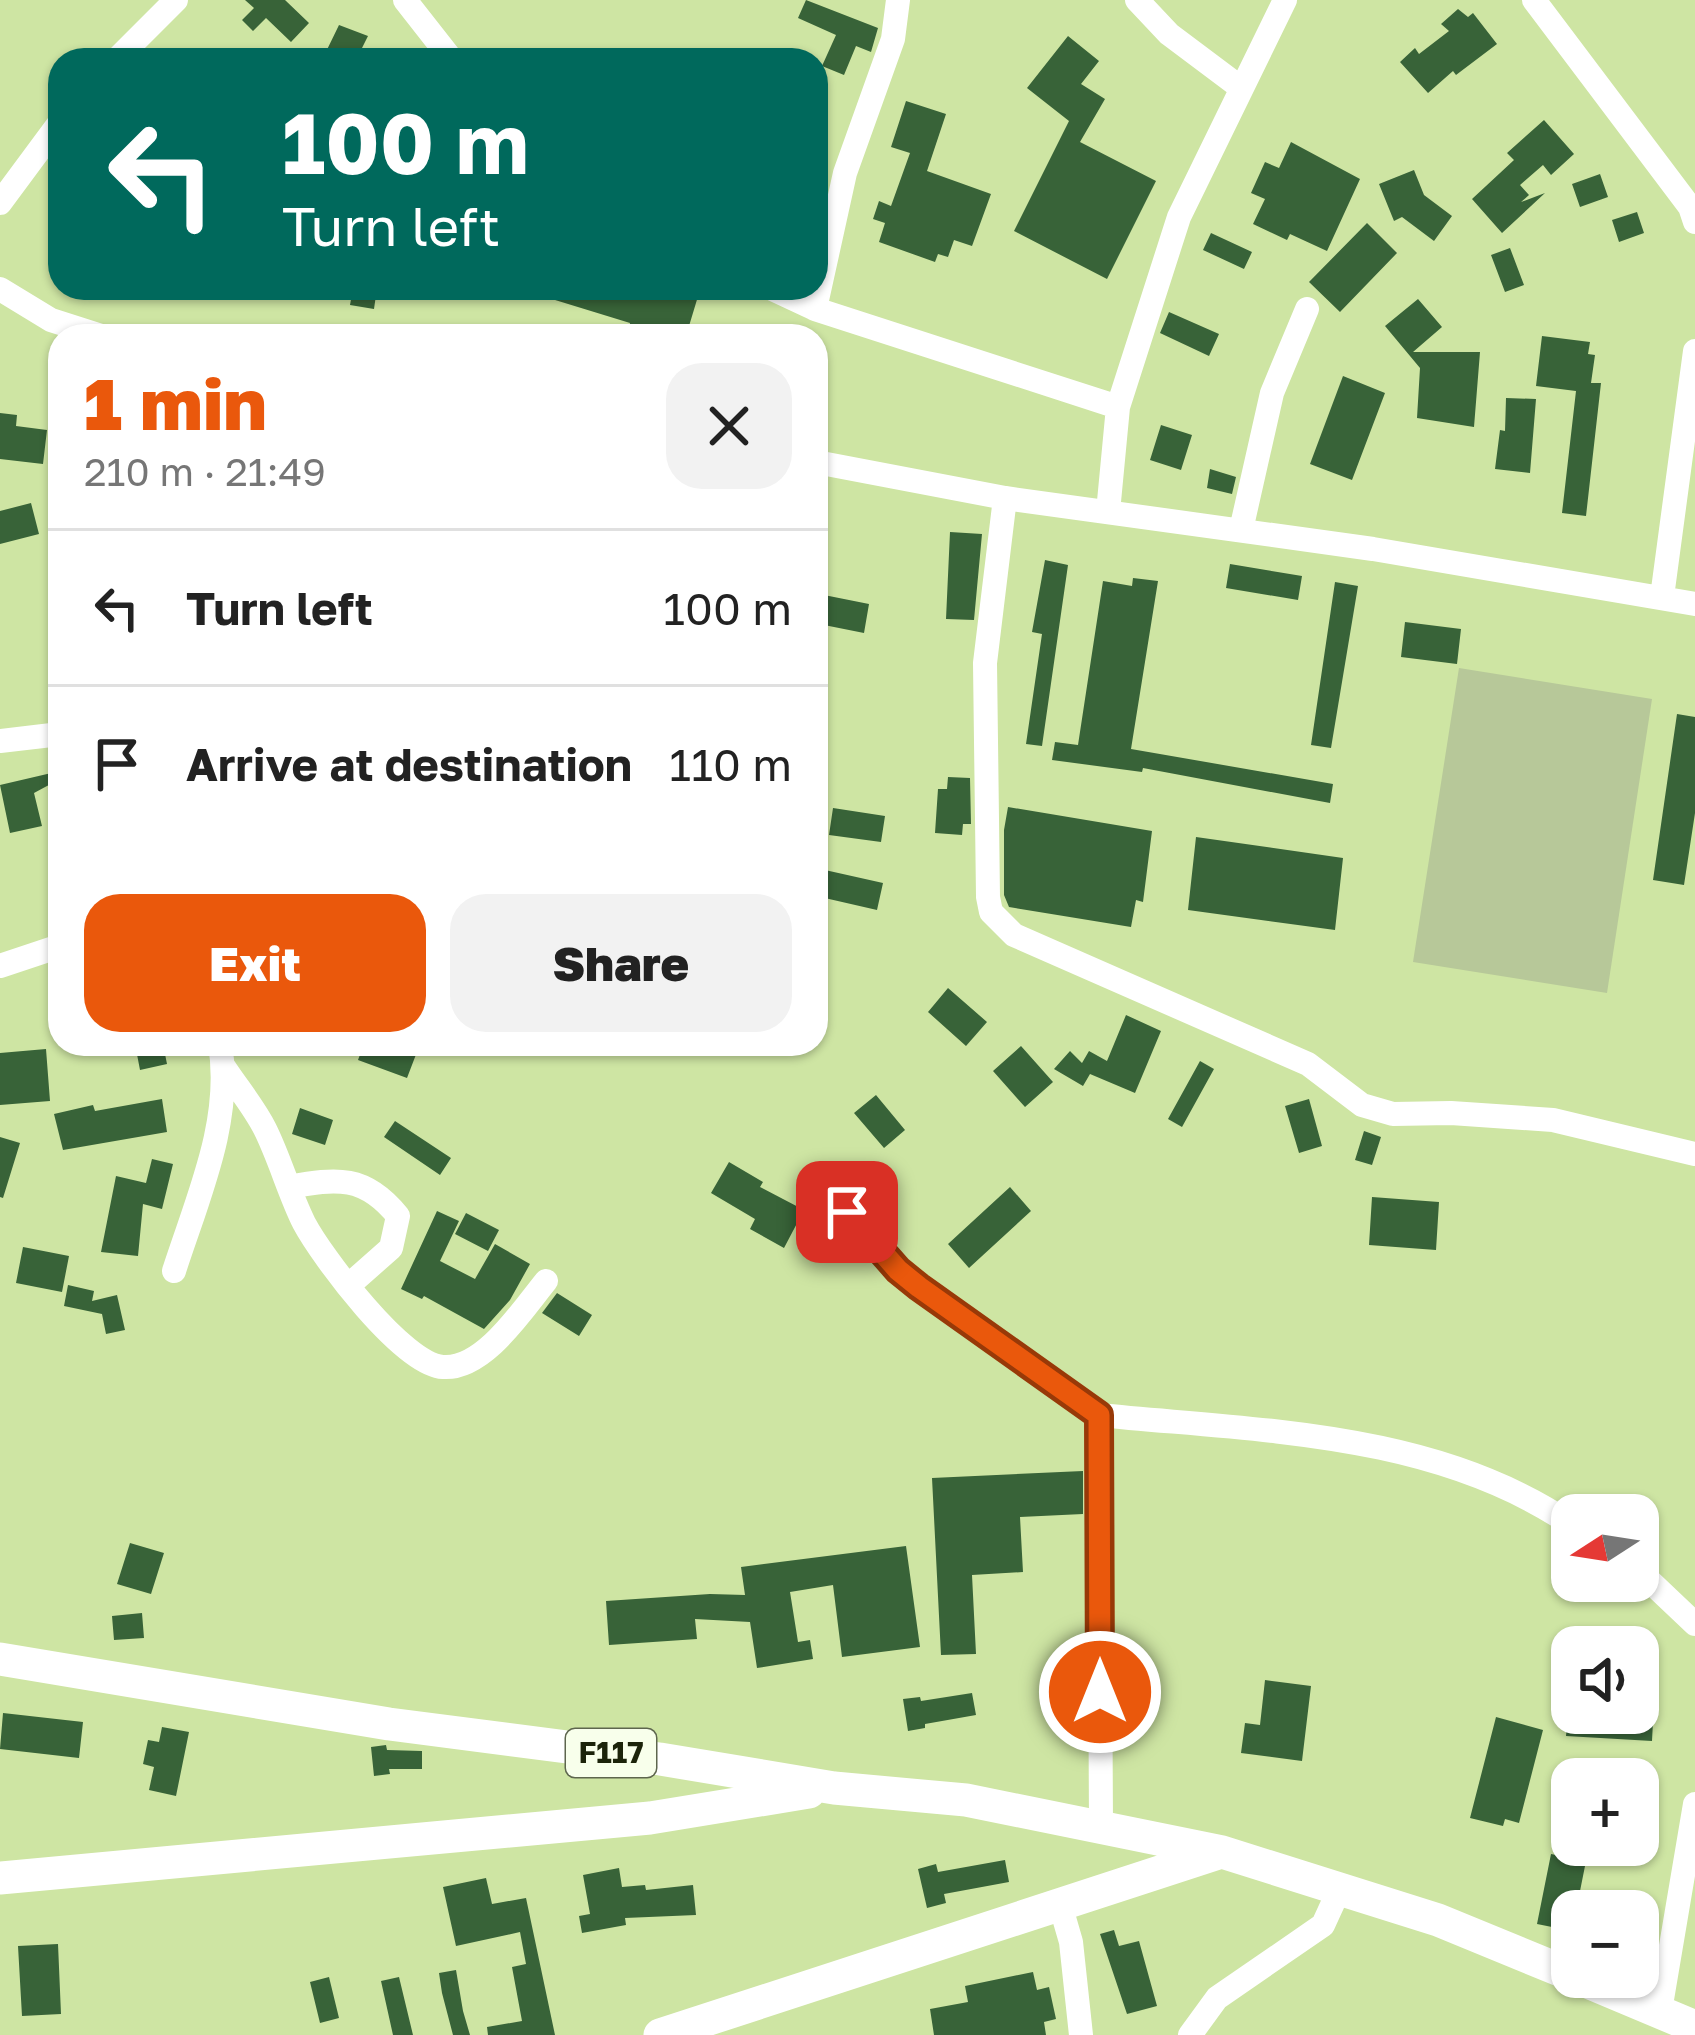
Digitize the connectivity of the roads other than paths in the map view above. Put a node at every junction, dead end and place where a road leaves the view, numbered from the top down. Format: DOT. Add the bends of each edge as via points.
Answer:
graph roads {
  1 [pos="176,0"];
  2 [pos="405,0"];
  3 [pos="898,0"];
  4 [pos="1137,0"];
  5 [pos="1285,0"];
  6 [pos="1534,0"];
  7 [pos="128,48"];
  8 [pos="443,48"];
  9 [pos="1241,88"];
  10 [pos="48,138"];
  11 [pos="0,203"];
  12 [pos="1695,222"];
  13 [pos="828,250"];
  14 [pos="0,289"];
  15 [pos="796,300"];
  16 [pos="817,300"];
  17 [pos="815,309"];
  18 [pos="1307,309"];
  19 [pos="64,324"];
  20 [pos="1695,351"];
  21 [pos="1118,406"];
  22 [pos="828,464"];
  23 [pos="1005,498"];
  24 [pos="1108,512"];
  25 [pos="1241,530"];
  26 [pos="1662,597"];
  27 [pos="1695,604"];
  28 [pos="48,735"];
  29 [pos="0,741"];
  30 [pos="48,950"];
  31 [pos="7,964"];
  32 [pos="0,984"];
  33 [pos="222,1056"];
  34 [pos="223,1056"];
  35 [pos="1695,1154"];
  36 [pos="821,1183"];
  37 [pos="290,1187"];
  38 [pos="173,1271"];
  39 [pos="546,1281"];
  40 [pos="348,1286"];
  41 [pos="1099,1415"];
  42 [pos="1551,1514"];
  43 [pos="1659,1590"];
  44 [pos="1695,1624"];
  45 [pos="0,1660"];
  46 [pos="834,1788"];
  47 [pos="1695,1804"];
  48 [pos="1100,1827"];
  49 [pos="1222,1852"];
  50 [pos="0,1878"];
  51 [pos="1339,1890"];
  52 [pos="1060,1904"];
  53 [pos="1551,1967"];
  54 [pos="1628,1998"];
  55 [pos="1660,2011"];
  56 [pos="1695,2026"];
  57 [pos="660,2035"];
  58 [pos="1081,2035"];
  59 [pos="1190,2035"];
  1 -- 7 [label="street"];
  2 -- 8 [label="street"];
  3 -- 13 [label="street"];
  4 -- 9 [label="street"];
  5 -- 9 [label="street"];
  6 -- 12 [label="street"];
  9 -- 21 [label="street" via="1179,217"];
  10 -- 11 [label="street"];
  14 -- 19 [label="street"];
  15 -- 17 [label="street"];
  16 -- 17 [label="street"];
  17 -- 21 [label="street"];
  18 -- 25 [label="street" via="1272,393"];
  20 -- 26 [label="street"];
  21 -- 24 [label="street"];
  22 -- 23 [label="street"];
  23 -- 24 [label="street"];
  23 -- 35 [label="street" via="986,662 988,896 1001,926 1308,1064 1362,1105 1393,1114 1552,1120"];
  24 -- 25 [label="street"];
  25 -- 26 [label="street"];
  26 -- 27 [label="street"];
  28 -- 29 [label="street"];
  30 -- 31 [label="street"];
  31 -- 32 [label="street"];
  33 -- 38 [label="street" via="211,1157"];
  34 -- 37 [label="street"];
  36 -- 41 [label="street" via="898,1270"];
  37 -- 40 [label="street" via="304,1223"];
  37 -- 40 [label="street" via="350,1181 381,1194 398,1216 391,1248"];
  39 -- 40 [label="street" via="494,1345 443,1367 422,1360"];
  41 -- 42 [label="street" via="1376,1446 1489,1480"];
  41 -- 48 [label="street"];
  43 -- 44 [label="street"];
  45 -- 46 [label="main road, F117"];
  46 -- 48 [label="main road, F117" via="966,1800"];
  46 -- 50 [label="main road" via="650,1818"];
  47 -- 55 [label="street"];
  48 -- 49 [label="main road, F117"];
  49 -- 51 [label="main road"];
  49 -- 52 [label="main road"];
  51 -- 53 [label="main road"];
  51 -- 59 [label="street" via="1322,1925 1216,1998"];
  52 -- 57 [label="main road"];
  52 -- 58 [label="street"];
  54 -- 55 [label="main road"];
  55 -- 56 [label="main road"];
}
